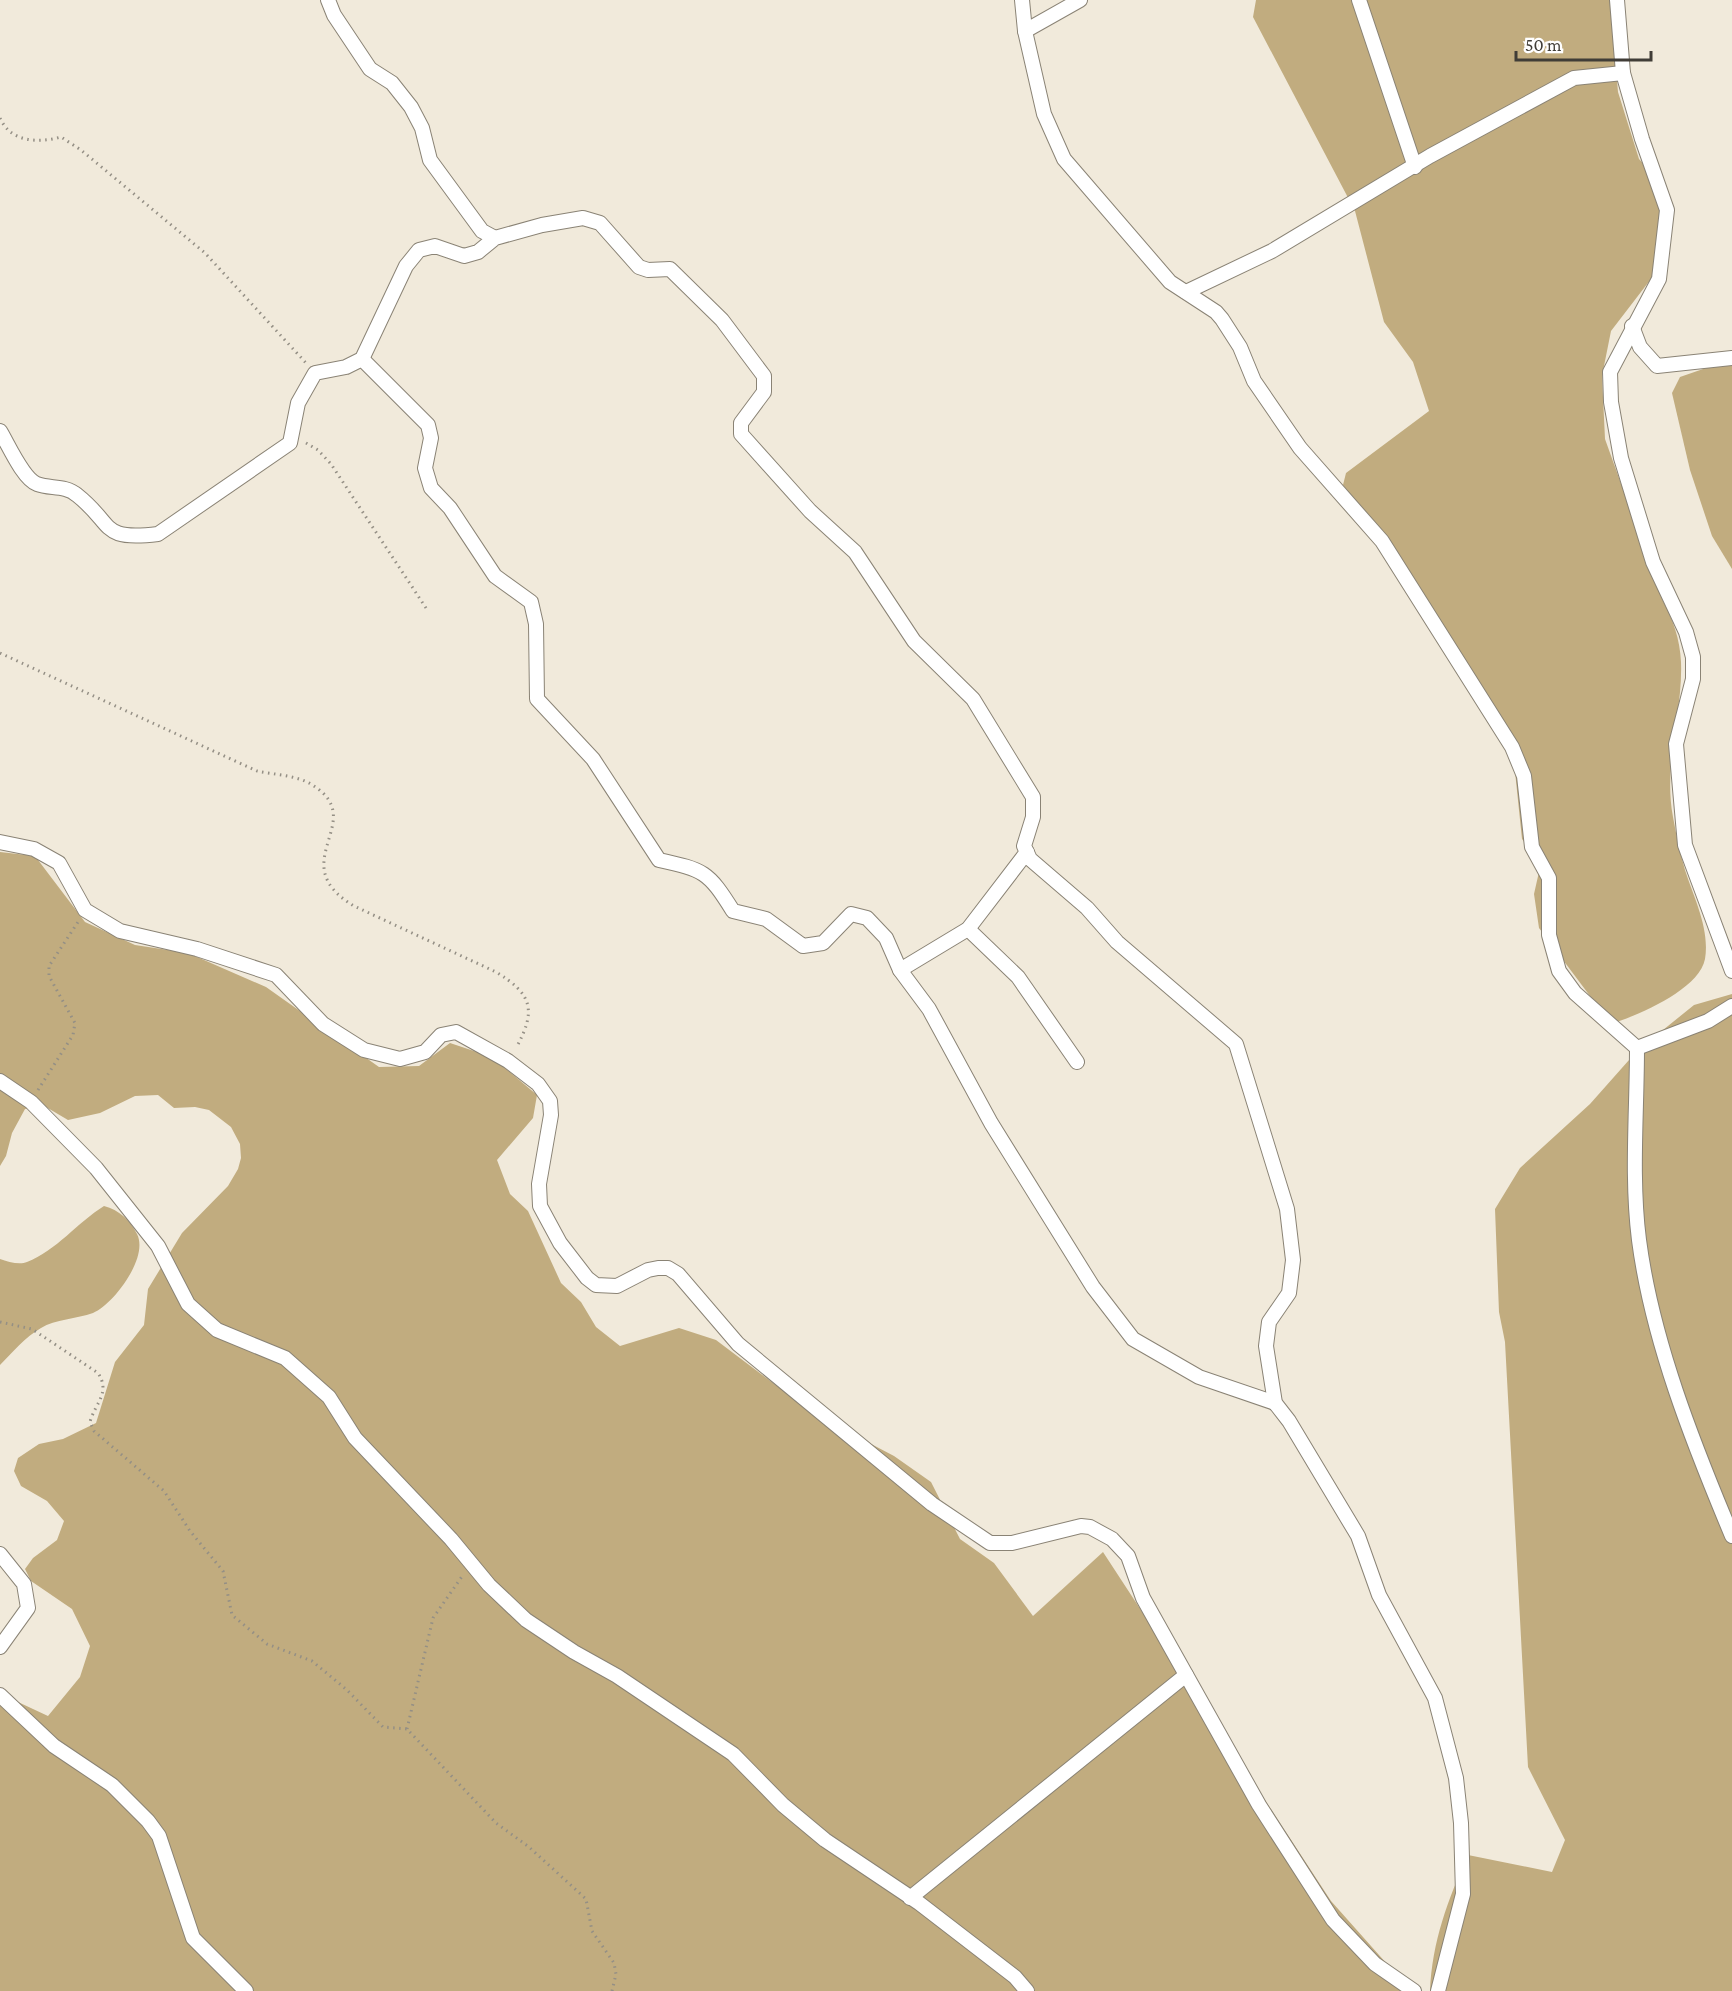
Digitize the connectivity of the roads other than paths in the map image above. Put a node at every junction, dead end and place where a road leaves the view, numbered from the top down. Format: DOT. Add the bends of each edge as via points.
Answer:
graph roads {
  1 [pos="328,0"];
  2 [pos="1022,0"];
  3 [pos="1080,0"];
  4 [pos="1359,0"];
  5 [pos="1617,0"];
  6 [pos="1025,31"];
  7 [pos="1623,73"];
  8 [pos="1415,167"];
  9 [pos="495,238"];
  10 [pos="1186,292"];
  11 [pos="1632,326"];
  12 [pos="1732,358"];
  13 [pos="362,359"];
  14 [pos="0,431"];
  15 [pos="0,842"];
  16 [pos="1027,852"];
  17 [pos="968,929"];
  18 [pos="900,970"];
  19 [pos="1732,971"];
  20 [pos="1732,1006"];
  21 [pos="1637,1048"];
  22 [pos="1077,1062"];
  23 [pos="0,1081"];
  24 [pos="1275,1403"];
  25 [pos="1732,1536"];
  26 [pos="0,1554"];
  27 [pos="0,1647"];
  28 [pos="1186,1675"];
  29 [pos="0,1695"];
  30 [pos="910,1898"];
  31 [pos="246,1991"];
  32 [pos="1028,1991"];
  33 [pos="1414,1991"];
  34 [pos="1438,1991"];
  1 -- 9 [label="street" via="370,69 392,83 411,107 422,128 430,160 482,231"];
  2 -- 6 [label="street"];
  3 -- 6 [label="street"];
  4 -- 8 [label="street"];
  5 -- 7 [label="street"];
  6 -- 10 [label="street" via="1044,114 1064,159 1170,282"];
  7 -- 8 [label="street" via="1574,78"];
  7 -- 11 [label="street" via="1667,210 1659,279"];
  8 -- 10 [label="street" via="1272,251"];
  9 -- 13 [label="street" via="478,252 464,256 435,246 419,250 406,266"];
  9 -- 16 [label="street" via="583,218 600,222 639,267 670,269 722,320 764,376 764,392 741,423 741,434 810,511 855,552 914,641 973,699 1033,797 1024,846"];
  10 -- 21 [label="street" via="1216,312 1240,347 1254,381 1300,448 1382,541 1512,747 1524,776 1532,847 1549,878 1549,935 1559,971 1575,993"];
  11 -- 12 [label="street" via="1640,347 1657,366"];
  11 -- 19 [label="street" via="1610,372 1611,402 1621,458 1653,562 1686,632 1693,657 1693,679 1677,744 1685,845"];
  13 -- 14 [label="street" via="315,374 298,403 290,442 158,534 131,537 113,533 76,495 65,488 36,484 27,477"];
  13 -- 18 [label="street" via="428,424 431,438 425,468 431,488 450,508 495,576 531,602 536,624 537,699 593,759 659,860 698,868 715,882 732,911 766,919 803,946 824,943 851,914 867,918 886,938"];
  15 -- 28 [label="street" via="34,849 59,863 85,910 120,932 197,949 276,975 323,1024 364,1050 400,1059 425,1052 441,1035 456,1032 508,1061 538,1084 550,1101 539,1184 540,1206 560,1243 587,1278 596,1285 617,1286 658,1268 678,1274 738,1344 932,1503 990,1542 1012,1542 1081,1526 1112,1539 1128,1556 1143,1598"];
  16 -- 17 [label="street"];
  16 -- 24 [label="street" via="1117,942 1236,1044 1287,1209 1293,1260 1289,1293 1269,1322 1266,1346"];
  17 -- 18 [label="street"];
  17 -- 22 [label="street" via="1018,977"];
  18 -- 24 [label="street" via="929,1010 991,1123 1093,1287 1133,1339 1199,1377"];
  20 -- 21 [label="street" via="1708,1022"];
  21 -- 25 [label="street" via="1635,1152 1639,1240 1654,1312 1678,1394"];
  23 -- 30 [label="street" via="31,1102 96,1168 158,1246 188,1304 217,1330 285,1358 329,1397 355,1438 526,1620 732,1754 825,1840"];
  24 -- 34 [label="street" via="1358,1536 1379,1595 1434,1698 1441,1721 1456,1778 1463,1894"];
  26 -- 27 [label="street" via="24,1584 28,1608"];
  28 -- 30 [label="street"];
  28 -- 33 [label="street" via="1258,1805 1333,1920 1375,1964"];
  29 -- 31 [label="street" via="54,1746 112,1785 148,1821 159,1836 193,1938"];
  30 -- 32 [label="street"];
}
